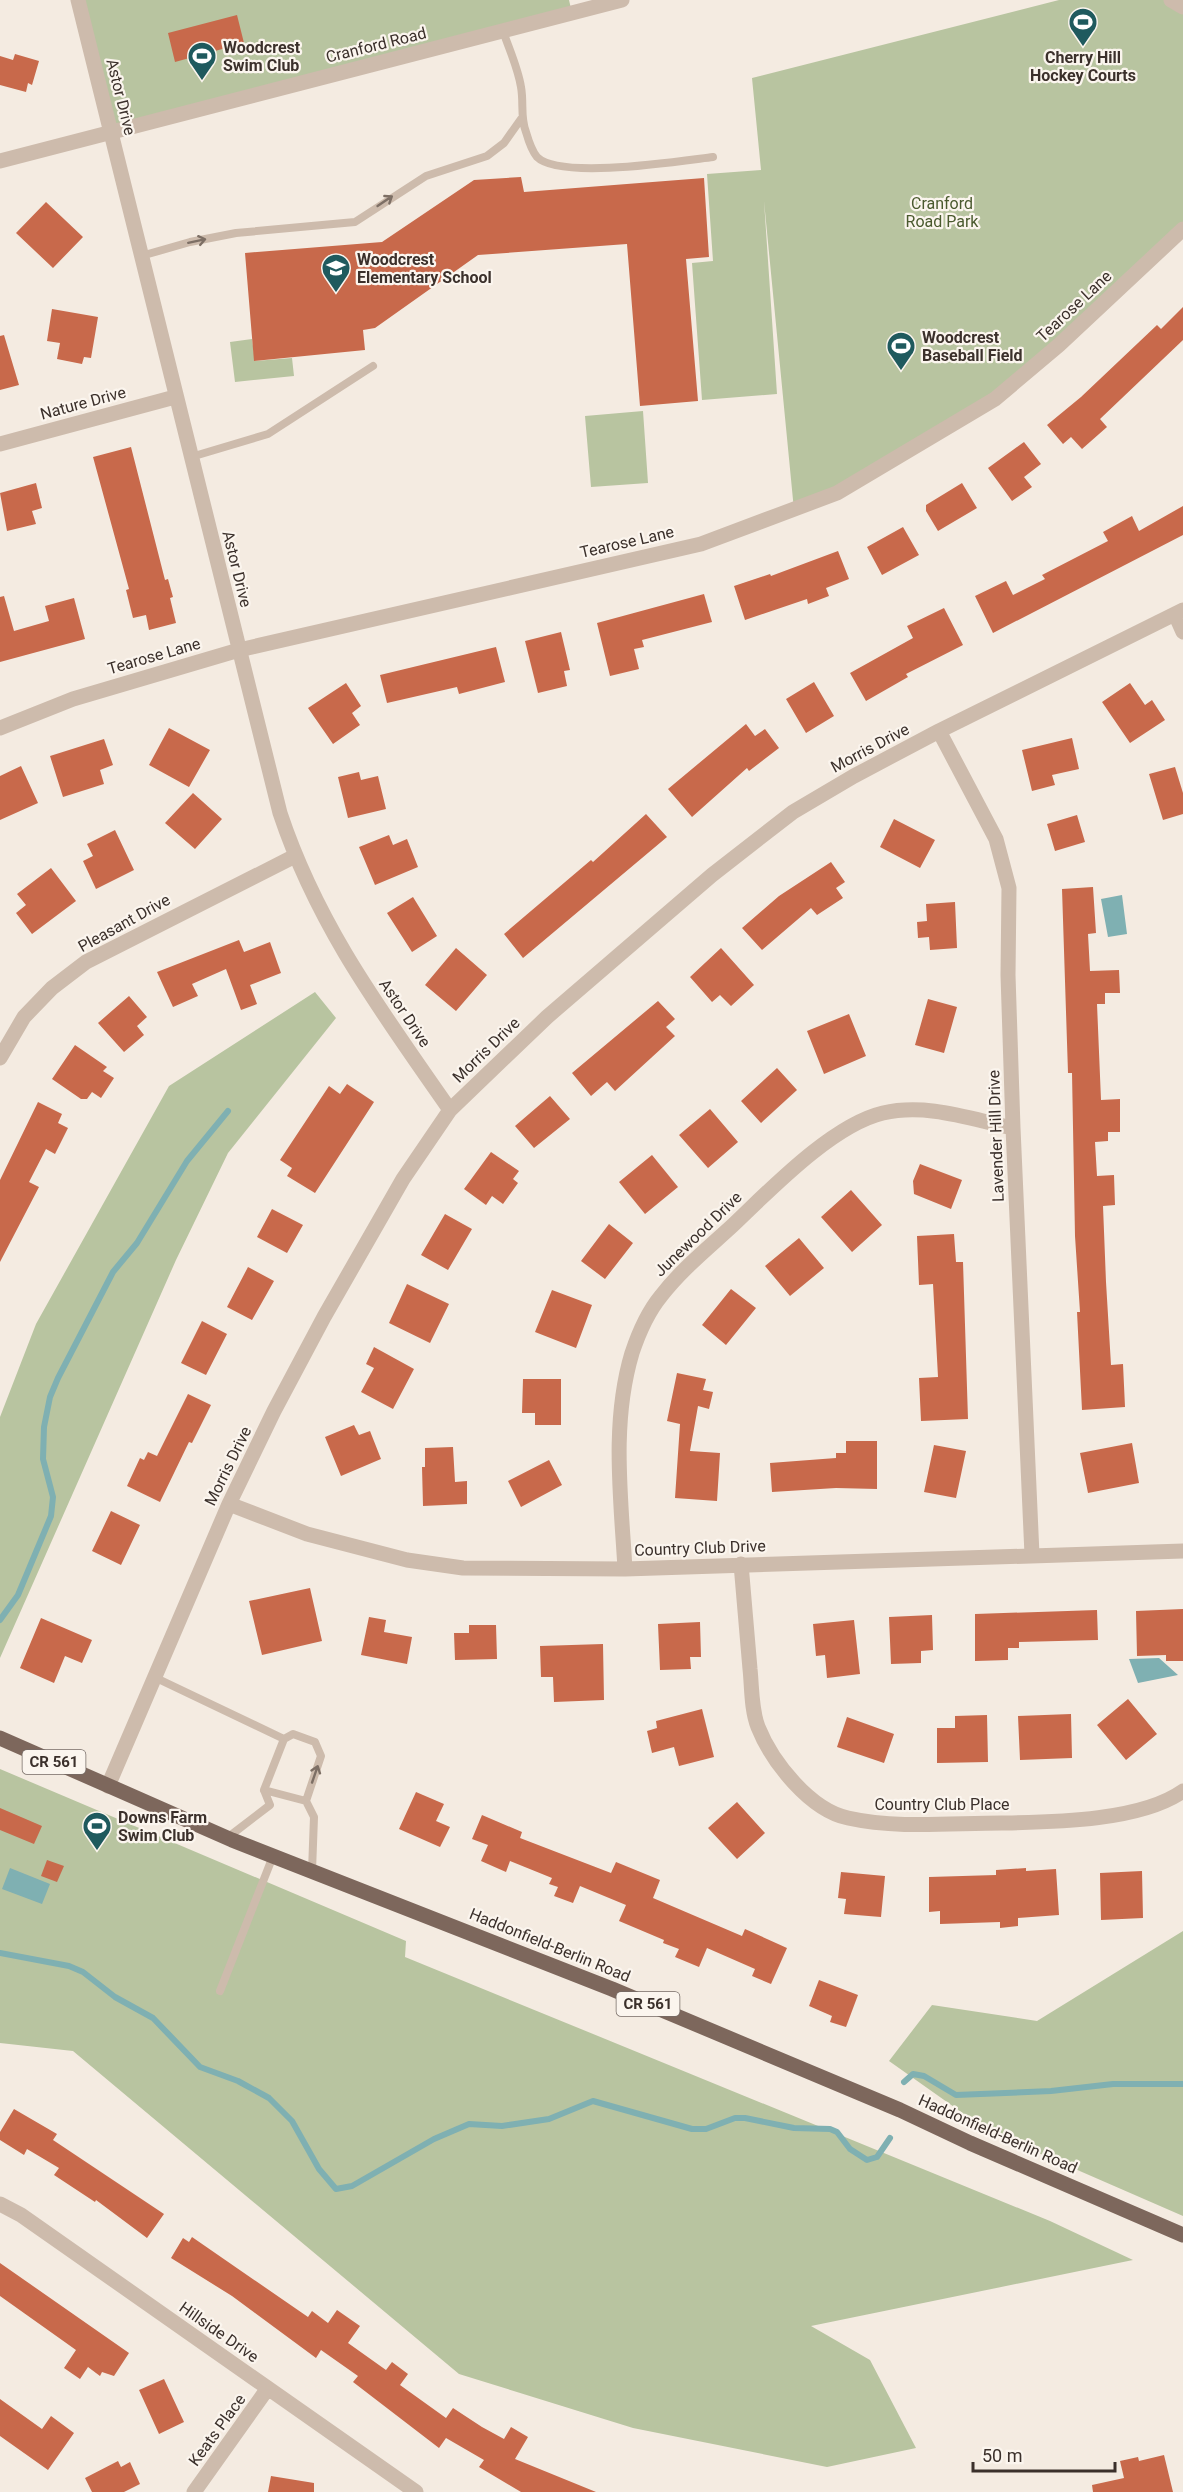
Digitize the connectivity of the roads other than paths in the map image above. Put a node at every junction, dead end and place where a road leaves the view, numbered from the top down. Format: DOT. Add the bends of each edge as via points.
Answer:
graph roads {
  1 [pos="78,0"];
  2 [pos="622,0"];
  3 [pos="1171,0"];
  4 [pos="571,6"];
  5 [pos="1183,8"];
  6 [pos="503,31"];
  7 [pos="521,118"];
  8 [pos="111,131"];
  9 [pos="713,158"];
  10 [pos="0,161"];
  11 [pos="1183,230"];
  12 [pos="141,256"];
  13 [pos="373,366"];
  14 [pos="175,397"];
  15 [pos="0,444"];
  16 [pos="190,457"];
  17 [pos="1179,612"];
  18 [pos="1183,632"];
  19 [pos="239,650"];
  20 [pos="0,728"];
  21 [pos="939,731"];
  22 [pos="295,856"];
  23 [pos="0,1058"];
  24 [pos="450,1110"];
  25 [pos="1013,1128"];
  26 [pos="229,1504"];
  27 [pos="1183,1551"];
  28 [pos="1032,1555"];
  29 [pos="741,1564"];
  30 [pos="625,1569"];
  31 [pos="154,1677"];
  32 [pos="0,1738"];
  33 [pos="284,1739"];
  34 [pos="108,1786"];
  35 [pos="264,1790"];
  36 [pos="1183,1791"];
  37 [pos="306,1801"];
  38 [pos="227,1838"];
  39 [pos="273,1856"];
  40 [pos="312,1871"];
  41 [pos="220,1991"];
  42 [pos="0,2204"];
  43 [pos="1183,2235"];
  44 [pos="268,2388"];
  45 [pos="194,2492"];
  46 [pos="416,2492"];
  1 -- 8 [label="street, Astor Drive"];
  2 -- 4 [label="street, Cranford Road"];
  3 -- 5 [label="street"];
  4 -- 6 [label="street, Cranford Road"];
  6 -- 7 [label="lane" via="521,86"];
  6 -- 8 [label="street, Cranford Road"];
  7 -- 9 [label="lane" via="537,157 563,167 603,168"];
  12 -- 7 [label="lane, one-way" via="236,233 355,222 426,176 487,156 504,143"];
  8 -- 10 [label="street, Cranford Road"];
  8 -- 12 [label="street, Astor Drive"];
  11 -- 19 [label="street, Tearose Lane" via="995,399 837,493 701,544"];
  12 -- 14 [label="street, Astor Drive"];
  13 -- 16 [label="lane" via="268,435"];
  14 -- 15 [label="street, Nature Drive"];
  14 -- 16 [label="street, Astor Drive"];
  16 -- 19 [label="street, Astor Drive"];
  17 -- 18 [label="street"];
  17 -- 21 [label="street, Morris Drive"];
  19 -- 20 [label="street, Tearose Lane" via="73,699"];
  19 -- 22 [label="street, Astor Drive" via="280,813"];
  21 -- 24 [label="street, Morris Drive" via="793,812 712,875 547,1017"];
  21 -- 25 [label="street, Lavender Hill Drive" via="996,839 1009,888"];
  22 -- 23 [label="street, Pleasant Drive" via="86,962 52,988 24,1017"];
  22 -- 24 [label="street, Astor Drive" via="318,907 356,973"];
  24 -- 26 [label="street, Morris Drive" via="403,1179 329,1307"];
  25 -- 28 [label="street, Lavender Hill Drive"];
  25 -- 30 [label="street, Junewood Drive" via="927,1109 881,1114 857,1124 787,1175 660,1296 645,1320 624,1386 619,1468"];
  26 -- 30 [label="street, Country Club Drive" via="307,1534 407,1560 463,1568"];
  26 -- 31 [label="street, Morris Drive"];
  27 -- 28 [label="street, Country Club Drive"];
  28 -- 29 [label="street, Country Club Drive"];
  29 -- 30 [label="street, Country Club Drive"];
  29 -- 36 [label="street, Country Club Place" via="758,1727 800,1790 824,1808 845,1818 875,1823 1011,1823 1147,1810"];
  31 -- 33 [label="lane"];
  31 -- 34 [label="street, Morris Drive"];
  32 -- 34 [label="main road, Haddonfield-Berlin Road / CR 561"];
  33 -- 35 [label="lane"];
  37 -- 33 [label="lane, one-way" via="321,1756 315,1742 293,1734"];
  34 -- 38 [label="main road, Haddonfield-Berlin Road / CR 561"];
  35 -- 37 [label="lane"];
  35 -- 38 [label="lane" via="270,1805"];
  37 -- 40 [label="lane" via="314,1817"];
  38 -- 39 [label="main road, Haddonfield-Berlin Road / CR 561"];
  39 -- 40 [label="main road, Haddonfield-Berlin Road / CR 561"];
  39 -- 41 [label="lane"];
  40 -- 43 [label="main road, Haddonfield-Berlin Road / CR 561" via="612,1989"];
  42 -- 44 [label="street, Hillside Drive"];
  44 -- 45 [label="street, Keats Place"];
  44 -- 46 [label="street, Hillside Drive"];
}
